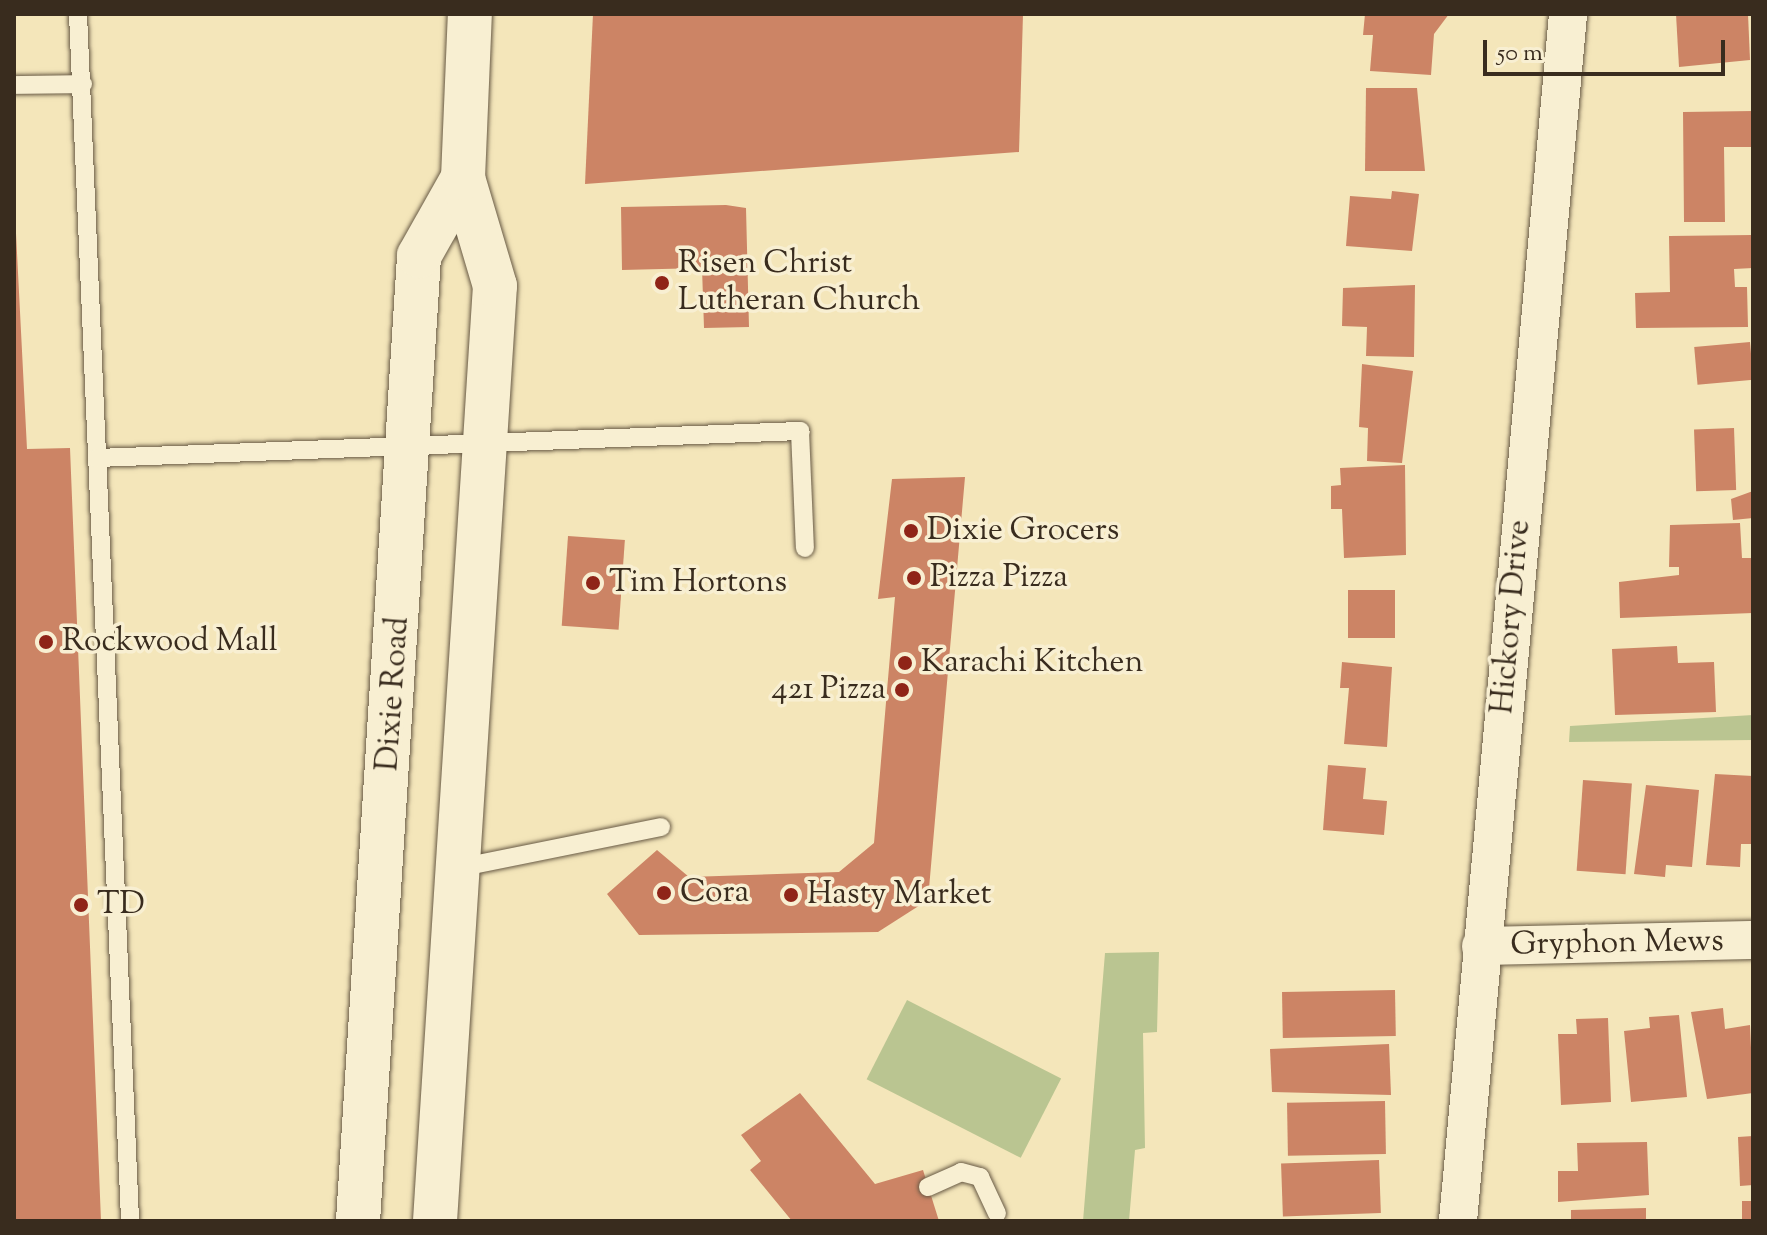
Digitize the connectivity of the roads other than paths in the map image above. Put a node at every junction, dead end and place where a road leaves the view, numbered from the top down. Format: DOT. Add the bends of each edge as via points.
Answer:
graph roads {
  1 [pos="78,14"];
  2 [pos="470,14"];
  3 [pos="1568,14"];
  4 [pos="83,84"];
  5 [pos="14,85"];
  6 [pos="463,178"];
  7 [pos="483,443"];
  8 [pos="410,447"];
  9 [pos="97,458"];
  10 [pos="805,548"];
  11 [pos="661,827"];
  12 [pos="463,867"];
  13 [pos="1753,940"];
  14 [pos="1481,946"];
  15 [pos="928,1187"];
  16 [pos="997,1213"];
  17 [pos="130,1221"];
  18 [pos="358,1221"];
  19 [pos="435,1221"];
  20 [pos="1458,1221"];
  1 -- 4 [label="lane"];
  2 -- 6 [label="main road, Dixie Road"];
  3 -- 14 [label="street, Hickory Drive"];
  4 -- 5 [label="lane"];
  4 -- 9 [label="lane"];
  6 -- 7 [label="main road, Dixie Road" via="495,286"];
  6 -- 8 [label="main road, Dixie Road" via="419,256"];
  7 -- 8 [label="lane"];
  7 -- 10 [label="lane" via="800,431"];
  7 -- 12 [label="main road, Dixie Road"];
  8 -- 9 [label="lane"];
  8 -- 18 [label="main road, Dixie Road"];
  9 -- 17 [label="lane"];
  11 -- 12 [label="lane"];
  12 -- 19 [label="main road, Dixie Road"];
  13 -- 14 [label="street, Gryphon Mews"];
  14 -- 20 [label="street, Hickory Drive"];
  15 -- 16 [label="lane" via="961,1172 980,1177"];
}
